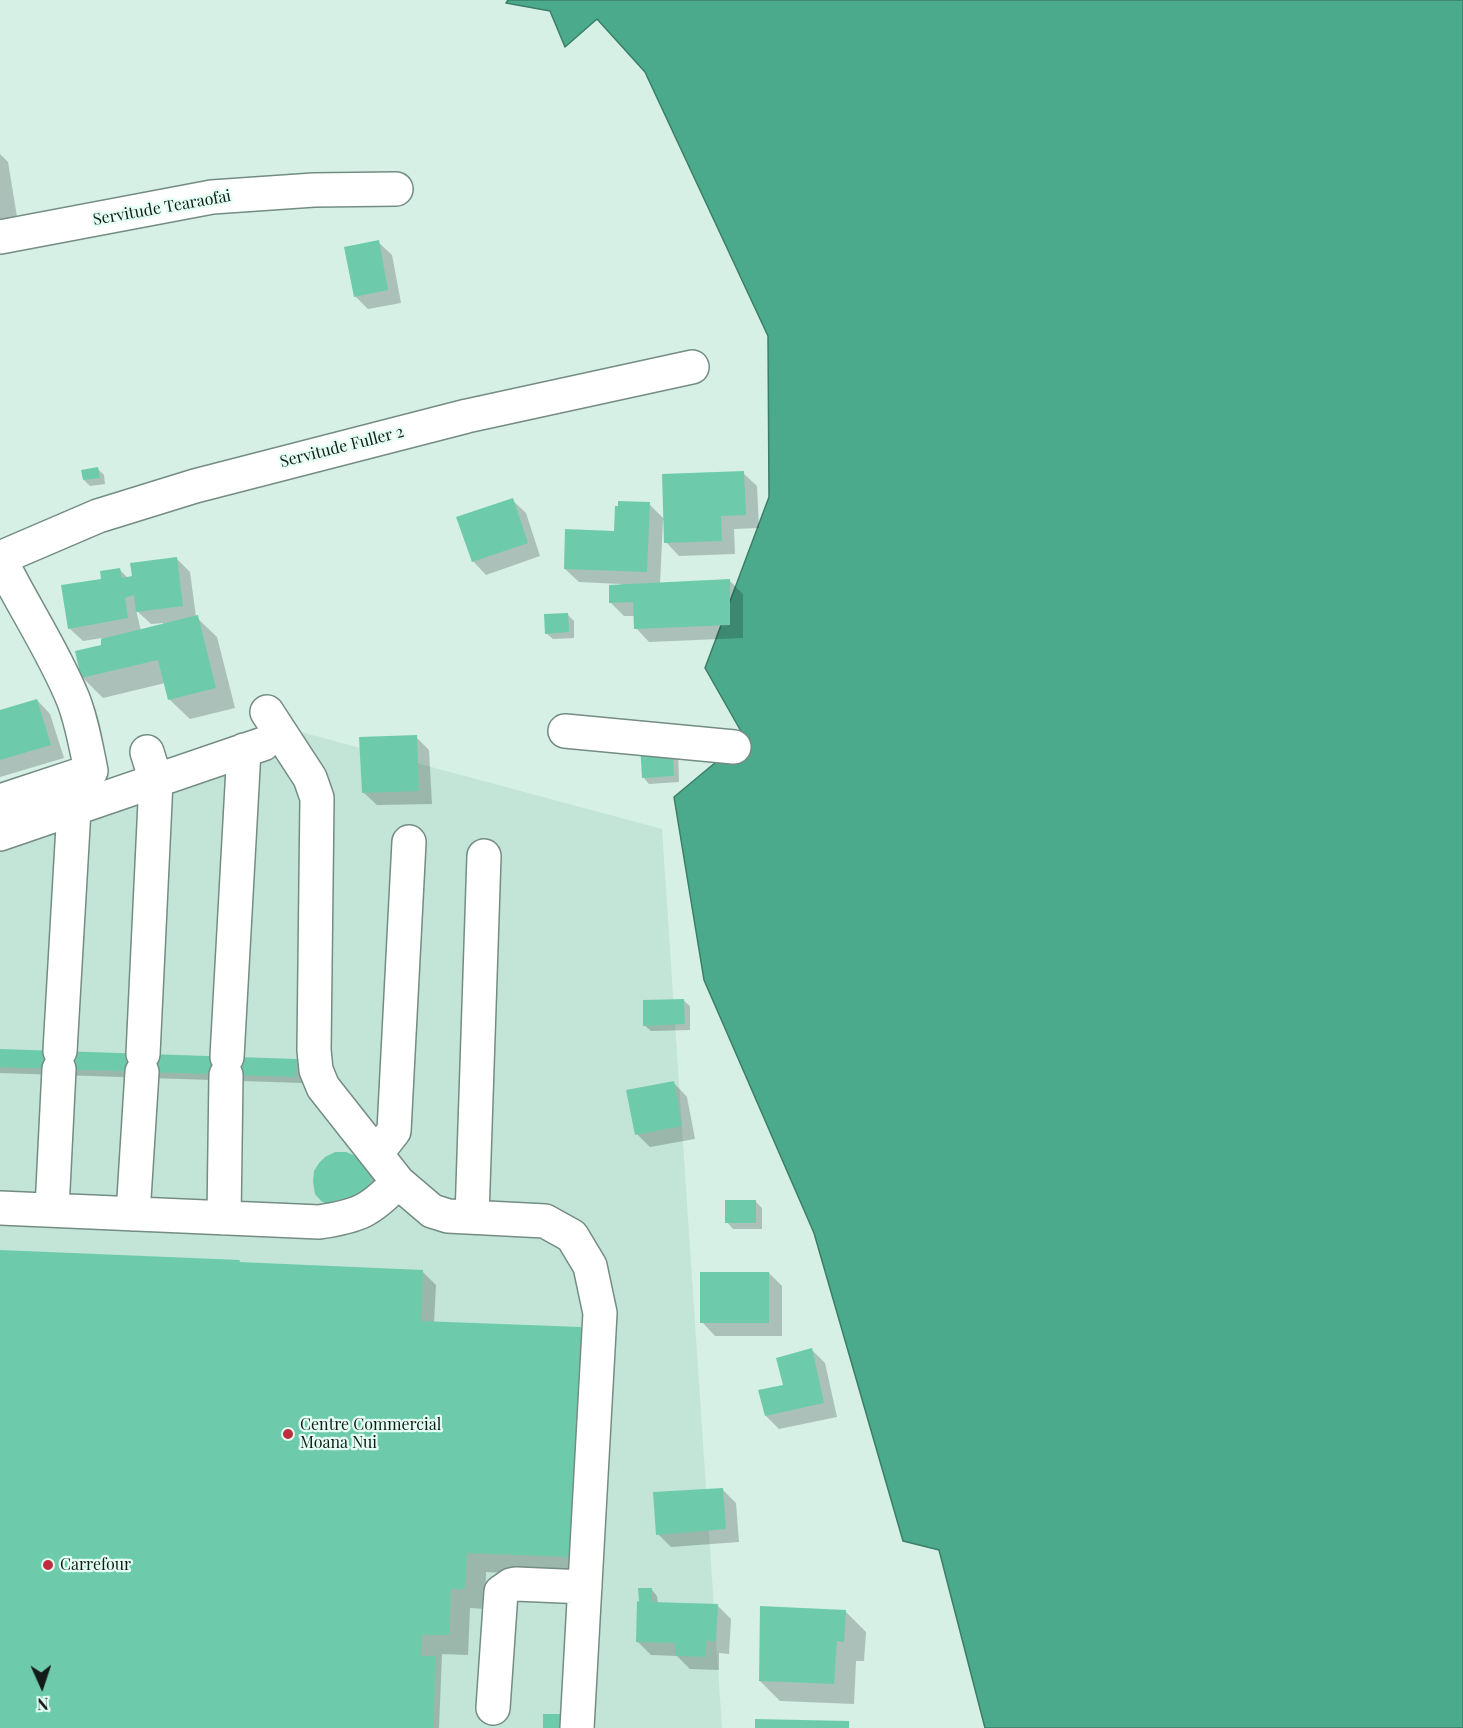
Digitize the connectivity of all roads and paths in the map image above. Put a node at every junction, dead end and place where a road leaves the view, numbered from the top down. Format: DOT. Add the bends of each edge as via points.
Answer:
graph roads {
  1 [pos="396,189"];
  2 [pos="0,237"];
  3 [pos="692,367"];
  4 [pos="0,559"];
  5 [pos="565,731"];
  6 [pos="734,747"];
  7 [pos="244,750"];
  8 [pos="152,766"];
  9 [pos="0,801"];
  10 [pos="74,809"];
  11 [pos="0,834"];
  12 [pos="409,842"];
  13 [pos="484,856"];
  14 [pos="376,1154"];
  15 [pos="398,1182"];
  16 [pos="0,1208"];
  17 [pos="52,1209"];
  18 [pos="133,1214"];
  19 [pos="472,1217"];
  20 [pos="224,1218"];
  21 [pos="585,1587"];
  22 [pos="493,1708"];
  23 [pos="577,1728"];
  1 -- 2 [label="street, Servitude Tearaofai" via="212,197"];
  3 -- 4 [label="street, Servitude Fuller 2" via="467,416 195,486 98,516"];
  4 -- 9 [label="street, Servitude Fuller 2" via="73,700 91,771"];
  5 -- 6 [label="street"];
  7 -- 8 [label="street"];
  7 -- 14 [label="street" via="276,724 310,778 317,798 316,1070 333,1101"];
  7 -- 20 [label="street" via="227,1066"];
  8 -- 10 [label="street"];
  8 -- 18 [label="street"];
  10 -- 11 [label="street"];
  10 -- 17 [label="street"];
  12 -- 14 [label="street" via="394,1131"];
  13 -- 19 [label="street"];
  14 -- 15 [label="street"];
  15 -- 19 [label="street" via="432,1211"];
  15 -- 20 [label="street" via="377,1204 345,1218 319,1222"];
  16 -- 17 [label="street"];
  17 -- 18 [label="street"];
  18 -- 20 [label="street"];
  19 -- 21 [label="street" via="545,1221 572,1236 590,1266 600,1313"];
  21 -- 22 [label="street" via="516,1584 501,1592"];
  21 -- 23 [label="street"];
}
